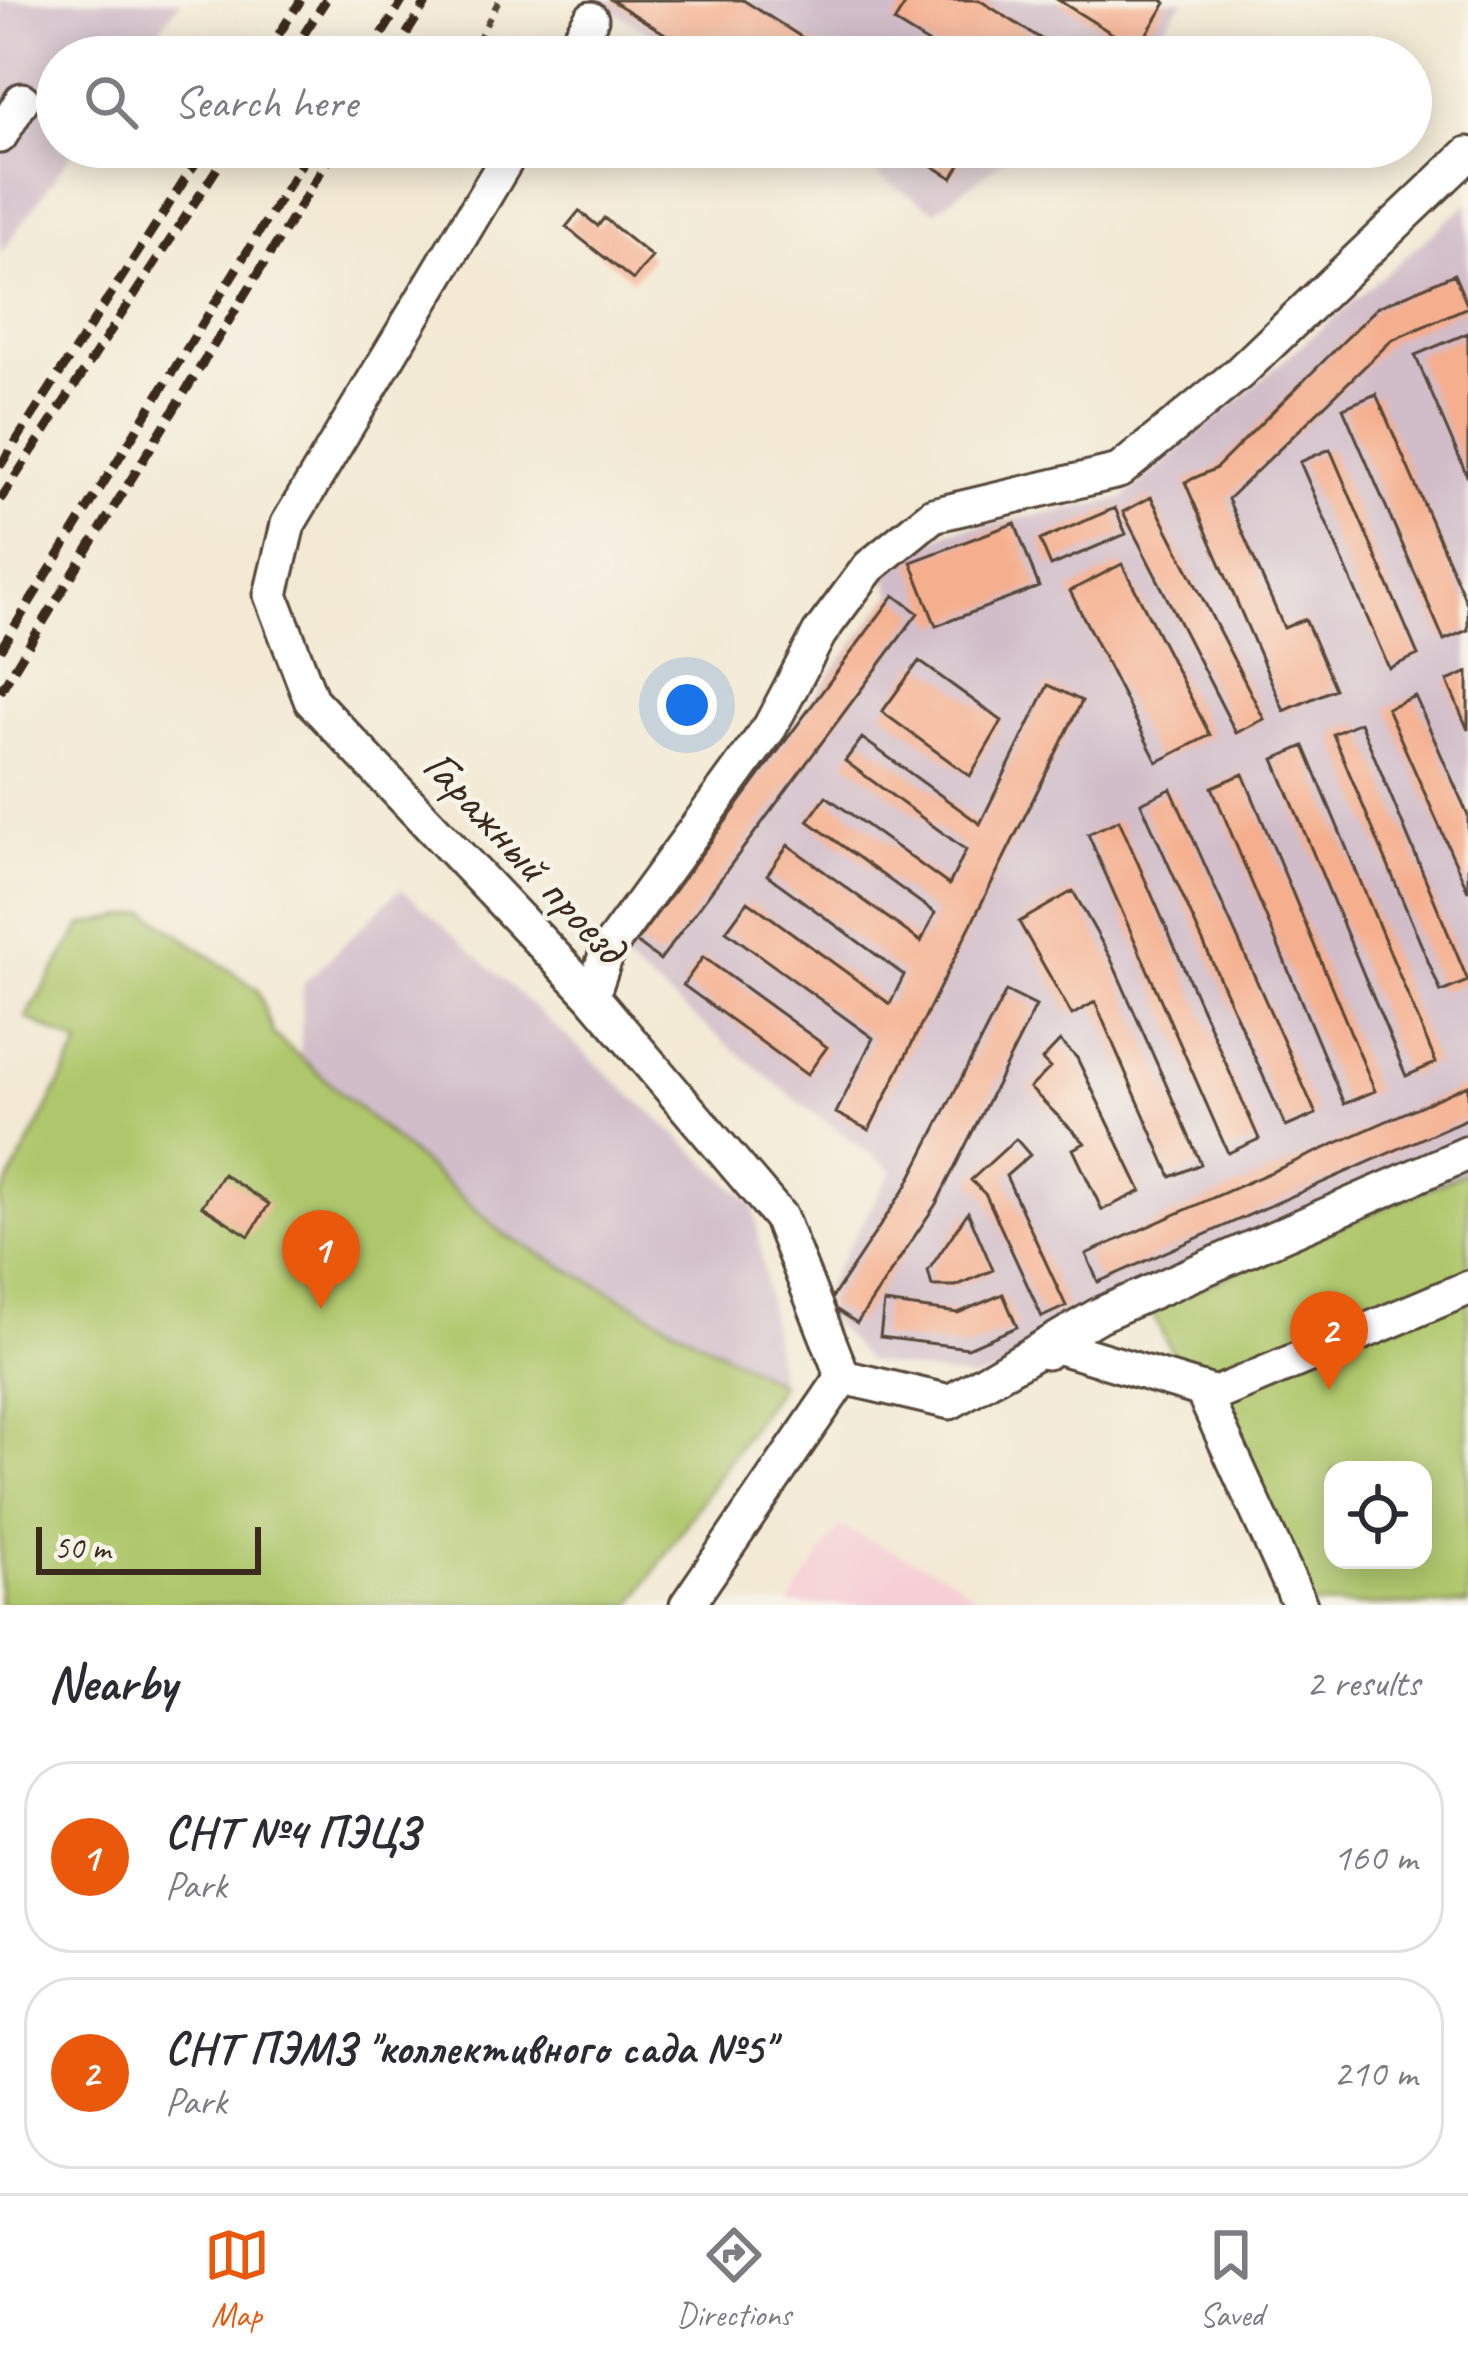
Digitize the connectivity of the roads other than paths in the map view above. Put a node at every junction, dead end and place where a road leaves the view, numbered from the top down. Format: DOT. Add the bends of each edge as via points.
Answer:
graph roads {
  1 [pos="591,19"];
  2 [pos="581,36"];
  3 [pos="22,100"];
  4 [pos="0,136"];
  5 [pos="1468,154"];
  6 [pos="501,168"];
  7 [pos="592,996"];
  8 [pos="1468,1154"];
  9 [pos="1468,1288"];
  10 [pos="1047,1352"];
  11 [pos="843,1377"];
  12 [pos="1202,1390"];
  13 [pos="687,1605"];
  14 [pos="1300,1605"];
  1 -- 2 [label="street"];
  3 -- 4 [label="street"];
  5 -- 7 [label="street" via="1239,373 1119,471 933,515 869,567 819,634 770,727 608,949"];
  6 -- 7 [label="street, Гаражный проезд" via="288,524 271,595 311,700"];
  7 -- 11 [label="street, Гаражный проезд" via="780,1217"];
  8 -- 10 [label="street" via="1099,1315"];
  9 -- 12 [label="street" via="1216,1394"];
  10 -- 11 [label="street" via="950,1402"];
  10 -- 12 [label="street"];
  11 -- 13 [label="street"];
  12 -- 14 [label="street"];
}
